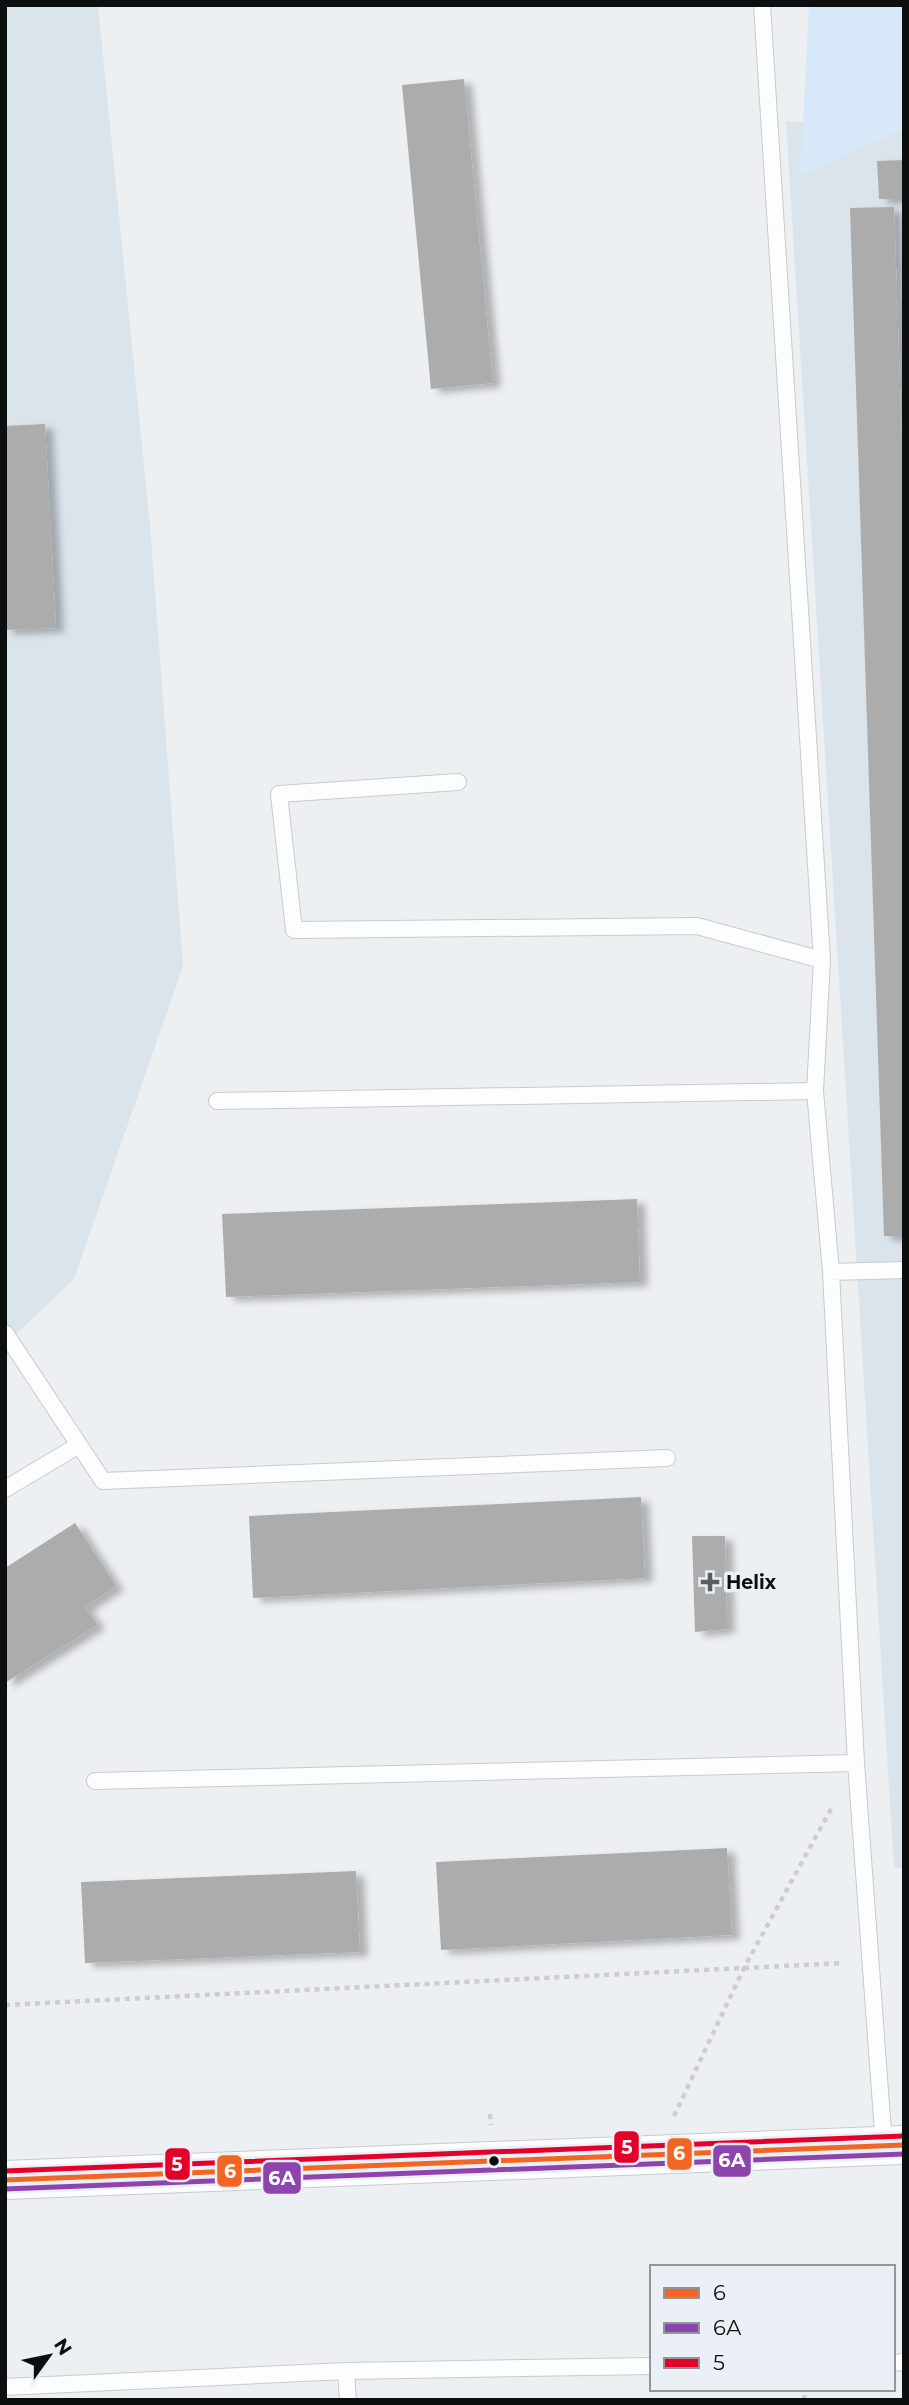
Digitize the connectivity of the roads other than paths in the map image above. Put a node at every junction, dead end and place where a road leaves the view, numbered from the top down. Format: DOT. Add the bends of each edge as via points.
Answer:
graph roads {
  1 [pos="762,5"];
  2 [pos="457,782"];
  3 [pos="822,960"];
  4 [pos="816,1091"];
  5 [pos="217,1101"];
  6 [pos="904,1269"];
  7 [pos="831,1272"];
  8 [pos="5,1333"];
  9 [pos="79,1445"];
  10 [pos="667,1458"];
  11 [pos="5,1489"];
  12 [pos="856,1763"];
  13 [pos="95,1782"];
  14 [pos="894,2146"];
  15 [pos="5,2180"];
  16 [pos="650,2366"];
  17 [pos="346,2371"];
  18 [pos="5,2387"];
  19 [pos="348,2400"];
  1 -- 3 [label="lane"];
  2 -- 3 [label="lane" via="279,794 294,930 697,926"];
  3 -- 4 [label="lane"];
  4 -- 5 [label="lane"];
  4 -- 7 [label="lane"];
  6 -- 7 [label="lane"];
  7 -- 12 [label="lane"];
  8 -- 9 [label="lane"];
  9 -- 10 [label="lane" via="103,1481"];
  9 -- 11 [label="lane"];
  12 -- 13 [label="lane"];
  12 -- 14 [label="lane" via="870,1961"];
  14 -- 15 [label="street"];
  16 -- 17 [label="lane"];
  17 -- 18 [label="lane"];
  17 -- 19 [label="lane"];
}
